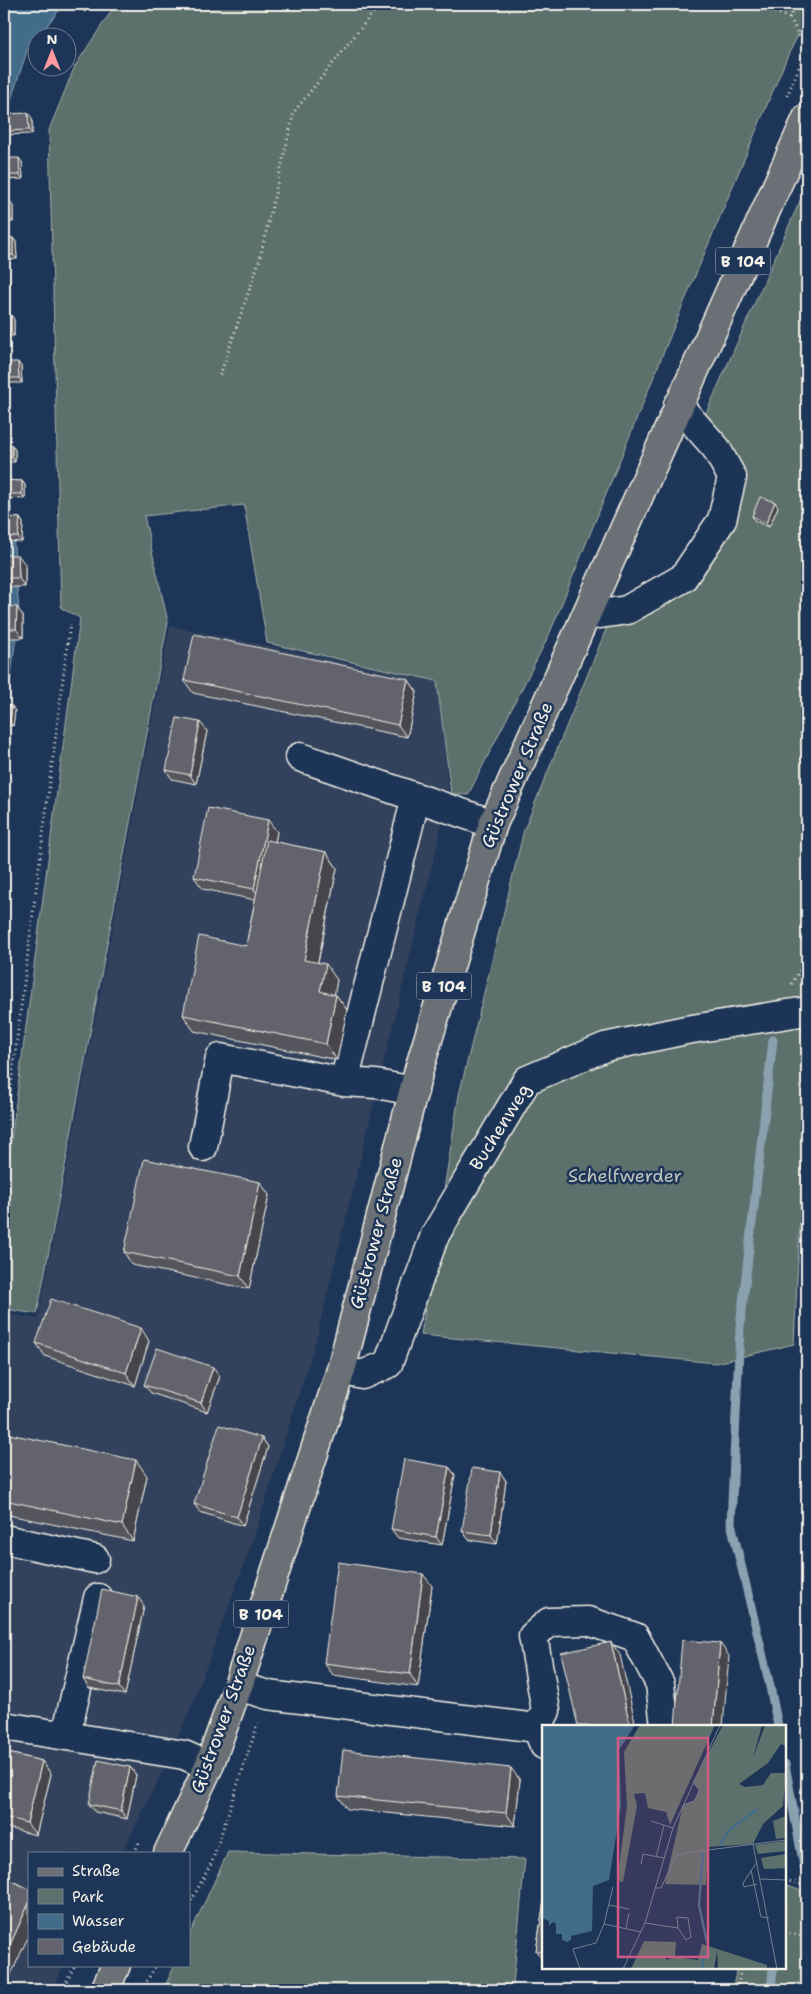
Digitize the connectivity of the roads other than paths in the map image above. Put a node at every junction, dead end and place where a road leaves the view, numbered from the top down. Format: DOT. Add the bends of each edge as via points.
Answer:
graph roads {
  1 [pos="807,118"];
  2 [pos="678,405"];
  3 [pos="587,616"];
  4 [pos="300,757"];
  5 [pos="416,797"];
  6 [pos="493,824"];
  7 [pos="807,1010"];
  8 [pos="344,1082"];
  9 [pos="414,1091"];
  10 [pos="204,1147"];
  11 [pos="341,1370"];
  12 [pos="4,1539"];
  13 [pos="95,1559"];
  14 [pos="98,1598"];
  15 [pos="238,1686"];
  16 [pos="543,1725"];
  17 [pos="665,1725"];
  18 [pos="4,1726"];
  19 [pos="66,1735"];
  20 [pos="540,1737"];
  21 [pos="209,1766"];
  22 [pos="168,1852"];
  23 [pos="116,1966"];
  24 [pos="105,1990"];
  1 -- 2 [label="main road, Güstrower Straße / B 104"];
  2 -- 3 [label="main road, Güstrower Straße / B 104"];
  2 -- 3 [label="street" via="716,448 732,477 722,520 683,578 627,610"];
  3 -- 6 [label="main road, Güstrower Straße / B 104"];
  4 -- 5 [label="street"];
  5 -- 6 [label="street"];
  5 -- 8 [label="street"];
  6 -- 9 [label="main road, Güstrower Straße / B 104"];
  7 -- 11 [label="street, Buchenweg" via="606,1047 527,1080 435,1235 388,1364 362,1375"];
  8 -- 9 [label="street"];
  8 -- 10 [label="street" via="220,1058"];
  9 -- 11 [label="main road, Güstrower Straße / B 104"];
  11 -- 15 [label="main road, Güstrower Straße / B 104"];
  12 -- 13 [label="street"];
  14 -- 19 [label="street"];
  15 -- 20 [label="street" via="268,1695"];
  15 -- 21 [label="main road, Güstrower Straße / B 104"];
  16 -- 17 [label="street" via="546,1711 533,1636 549,1622 588,1622 635,1637 660,1684"];
  18 -- 19 [label="street"];
  19 -- 21 [label="street" via="184,1755"];
  21 -- 22 [label="main road, Güstrower Straße / B 104"];
  23 -- 24 [label="main road"];
}
